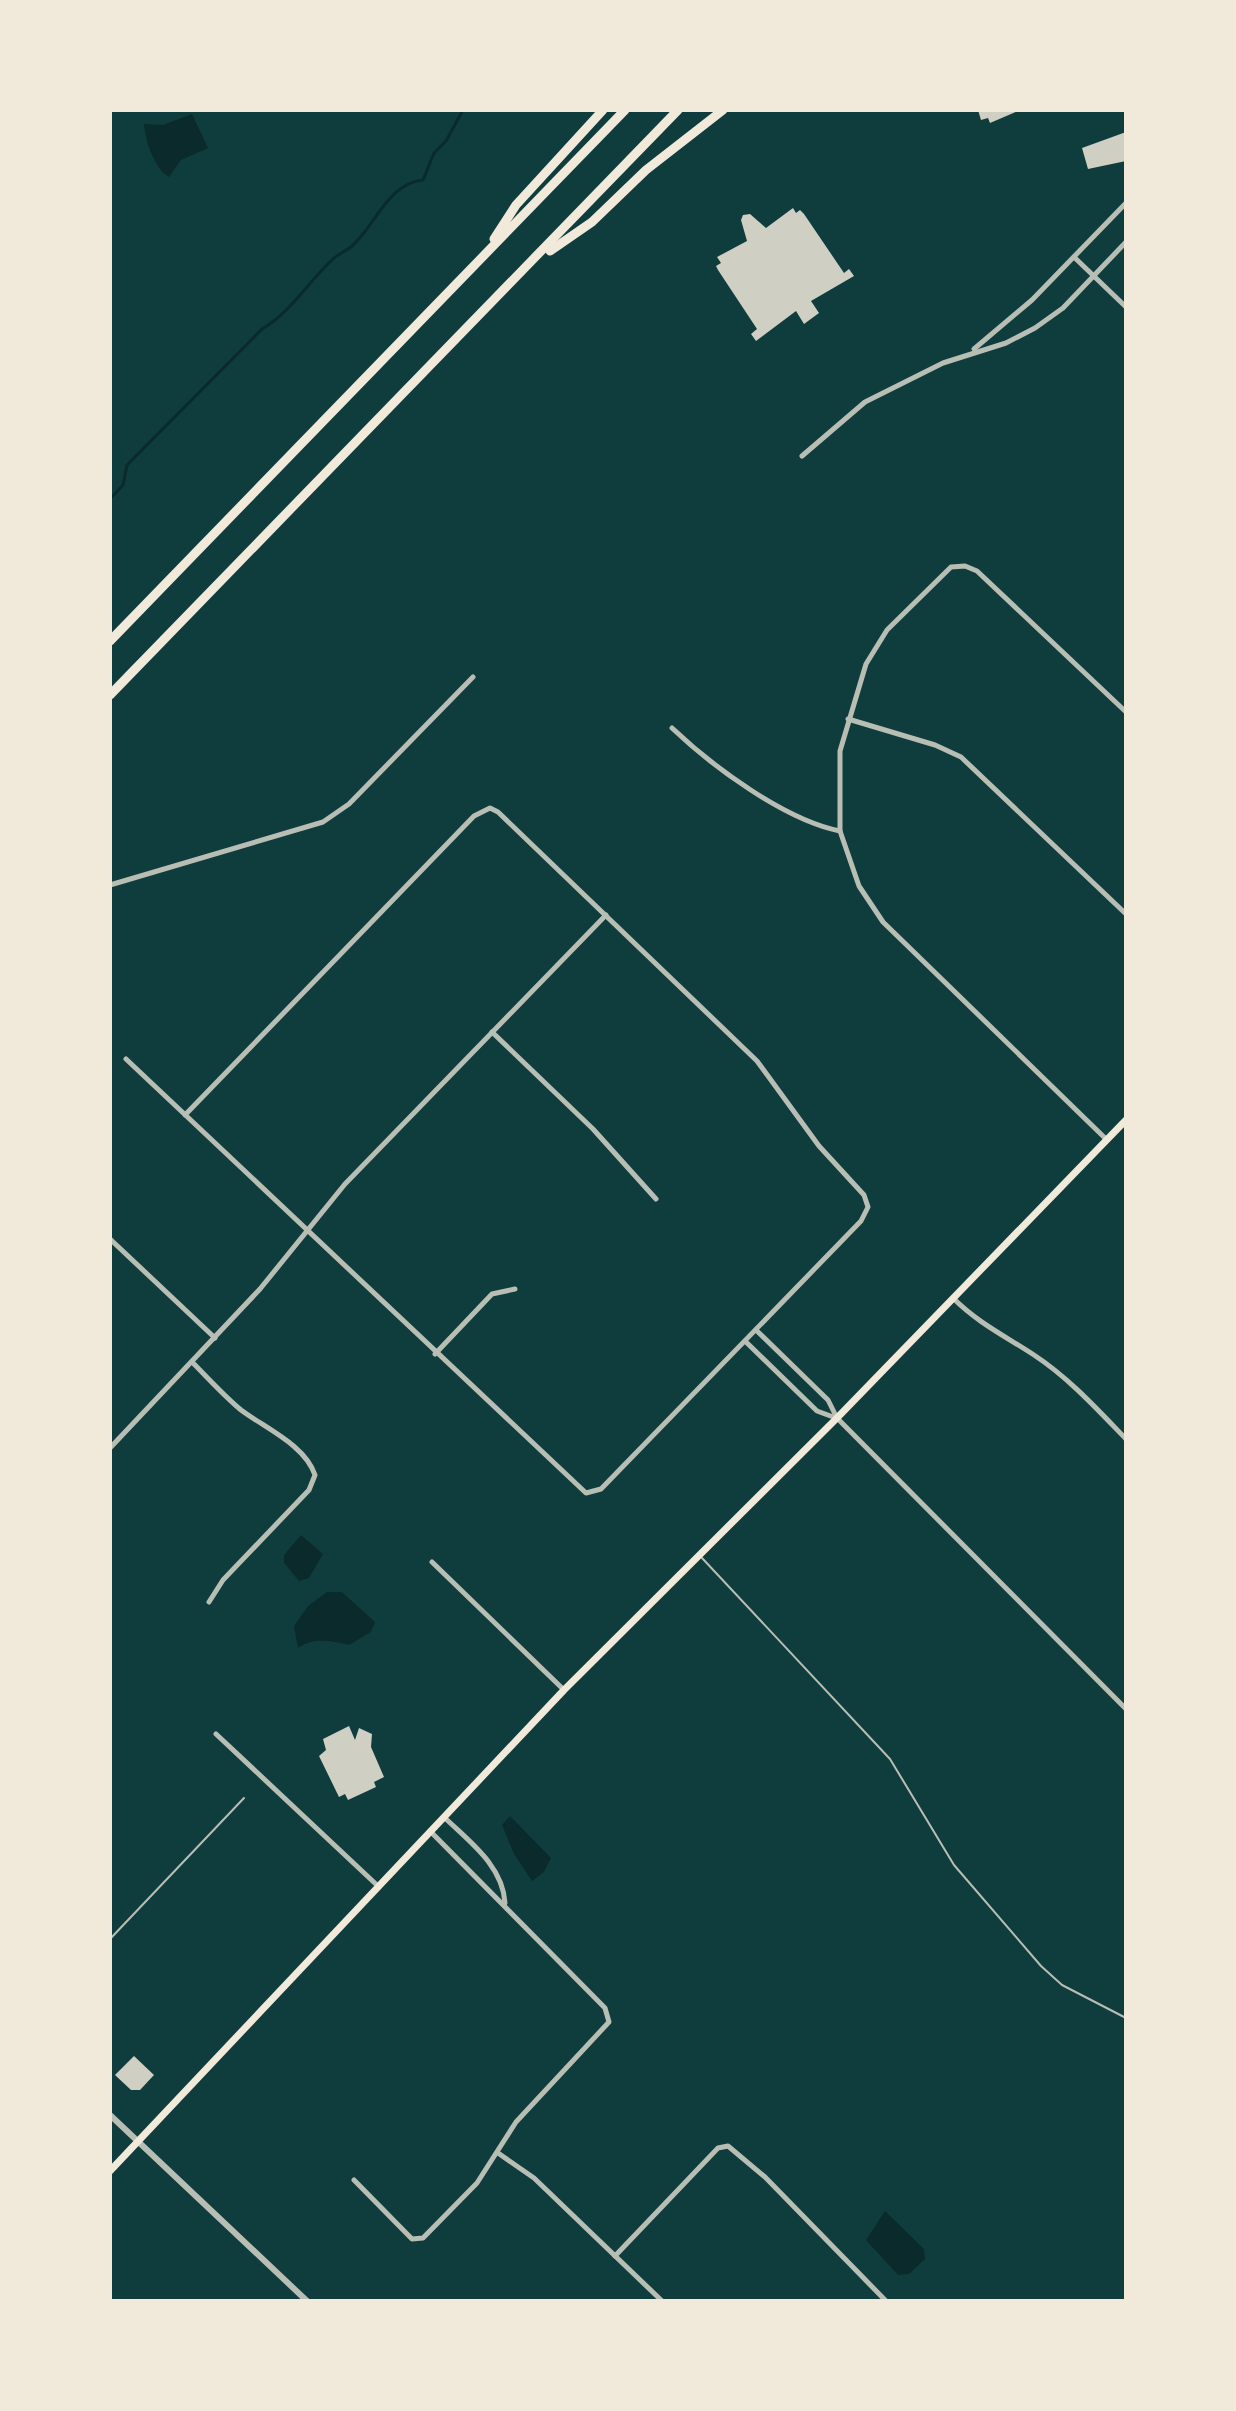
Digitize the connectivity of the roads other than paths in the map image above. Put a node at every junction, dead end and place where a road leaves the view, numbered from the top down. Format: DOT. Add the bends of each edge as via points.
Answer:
graph roads {
  1 [pos="603,110"];
  2 [pos="625,110"];
  3 [pos="678,110"];
  4 [pos="723,110"];
  5 [pos="1126,203"];
  6 [pos="1126,242"];
  7 [pos="1074,257"];
  8 [pos="481,258"];
  9 [pos="537,259"];
  10 [pos="1095,277"];
  11 [pos="1126,307"];
  12 [pos="970,352"];
  13 [pos="802,456"];
  14 [pos="110,641"];
  15 [pos="473,677"];
  16 [pos="110,695"];
  17 [pos="1126,712"];
  18 [pos="848,719"];
  19 [pos="672,728"];
  20 [pos="840,831"];
  21 [pos="110,885"];
  22 [pos="1126,914"];
  23 [pos="606,915"];
  24 [pos="492,1032"];
  25 [pos="126,1059"];
  26 [pos="185,1115"];
  27 [pos="1126,1120"];
  28 [pos="1107,1140"];
  29 [pos="656,1199"];
  30 [pos="307,1233"];
  31 [pos="110,1239"];
  32 [pos="515,1289"];
  33 [pos="953,1298"];
  34 [pos="755,1330"];
  35 [pos="215,1338"];
  36 [pos="745,1341"];
  37 [pos="435,1354"];
  38 [pos="192,1362"];
  39 [pos="837,1418"];
  40 [pos="1126,1439"];
  41 [pos="110,1448"];
  42 [pos="698,1554"];
  43 [pos="432,1562"];
  44 [pos="209,1602"];
  45 [pos="564,1690"];
  46 [pos="1126,1709"];
  47 [pos="216,1734"];
  48 [pos="244,1798"];
  49 [pos="445,1818"];
  50 [pos="431,1832"];
  51 [pos="379,1887"];
  52 [pos="505,1904"];
  53 [pos="110,1939"];
  54 [pos="1126,2018"];
  55 [pos="110,2115"];
  56 [pos="139,2141"];
  57 [pos="498,2153"];
  58 [pos="110,2171"];
  59 [pos="354,2180"];
  60 [pos="615,2256"];
  61 [pos="307,2301"];
  62 [pos="662,2301"];
  63 [pos="886,2301"];
  1 -- 8 [label="highway" via="516,205"];
  2 -- 8 [label="highway"];
  3 -- 9 [label="highway"];
  4 -- 9 [label="highway" via="656,161 592,222"];
  5 -- 7 [label="street"];
  6 -- 10 [label="street"];
  7 -- 10 [label="street"];
  7 -- 12 [label="street"];
  8 -- 14 [label="highway"];
  9 -- 16 [label="highway"];
  10 -- 11 [label="street"];
  10 -- 12 [label="street" via="1035,328 1006,343"];
  12 -- 13 [label="street" via="865,402"];
  15 -- 21 [label="street" via="349,804 323,822"];
  17 -- 18 [label="street" via="971,567 951,567 875,645"];
  18 -- 20 [label="street" via="839,767"];
  18 -- 22 [label="street" via="961,757"];
  19 -- 20 [label="street" via="762,795"];
  20 -- 28 [label="street" via="859,886 883,922"];
  23 -- 24 [label="street"];
  23 -- 26 [label="street" via="498,812 486,809"];
  23 -- 34 [label="street" via="757,1061 819,1146 864,1195 864,1217"];
  24 -- 29 [label="street" via="593,1129"];
  24 -- 30 [label="street" via="345,1184"];
  25 -- 26 [label="street"];
  26 -- 30 [label="street"];
  27 -- 28 [label="main road"];
  28 -- 33 [label="main road"];
  30 -- 35 [label="street"];
  30 -- 37 [label="street"];
  31 -- 35 [label="street"];
  32 -- 37 [label="street" via="492,1294"];
  33 -- 39 [label="main road"];
  33 -- 40 [label="street" via="977,1321 1068,1381"];
  34 -- 36 [label="street"];
  34 -- 39 [label="street" via="828,1400"];
  35 -- 38 [label="street"];
  36 -- 37 [label="street" via="591,1494 577,1488"];
  36 -- 39 [label="street" via="817,1411"];
  38 -- 41 [label="street"];
  38 -- 44 [label="street" via="239,1408 308,1461 315,1475 309,1490 223,1580"];
  39 -- 42 [label="main road"];
  39 -- 46 [label="street"];
  42 -- 45 [label="main road"];
  42 -- 54 [label="lane" via="890,1759 954,1865 1041,1966 1062,1985"];
  43 -- 45 [label="street"];
  45 -- 49 [label="main road"];
  47 -- 51 [label="street"];
  48 -- 53 [label="lane"];
  49 -- 50 [label="main road"];
  49 -- 52 [label="street" via="495,1871"];
  50 -- 51 [label="main road"];
  50 -- 52 [label="street"];
  51 -- 56 [label="main road"];
  52 -- 57 [label="street" via="608,2012 607,2027 516,2122"];
  55 -- 56 [label="street"];
  56 -- 58 [label="main road"];
  56 -- 61 [label="street"];
  57 -- 59 [label="street" via="427,2235 412,2239"];
  57 -- 60 [label="street" via="534,2178"];
  60 -- 62 [label="street"];
  60 -- 63 [label="street" via="712,2155 728,2146"];
}
